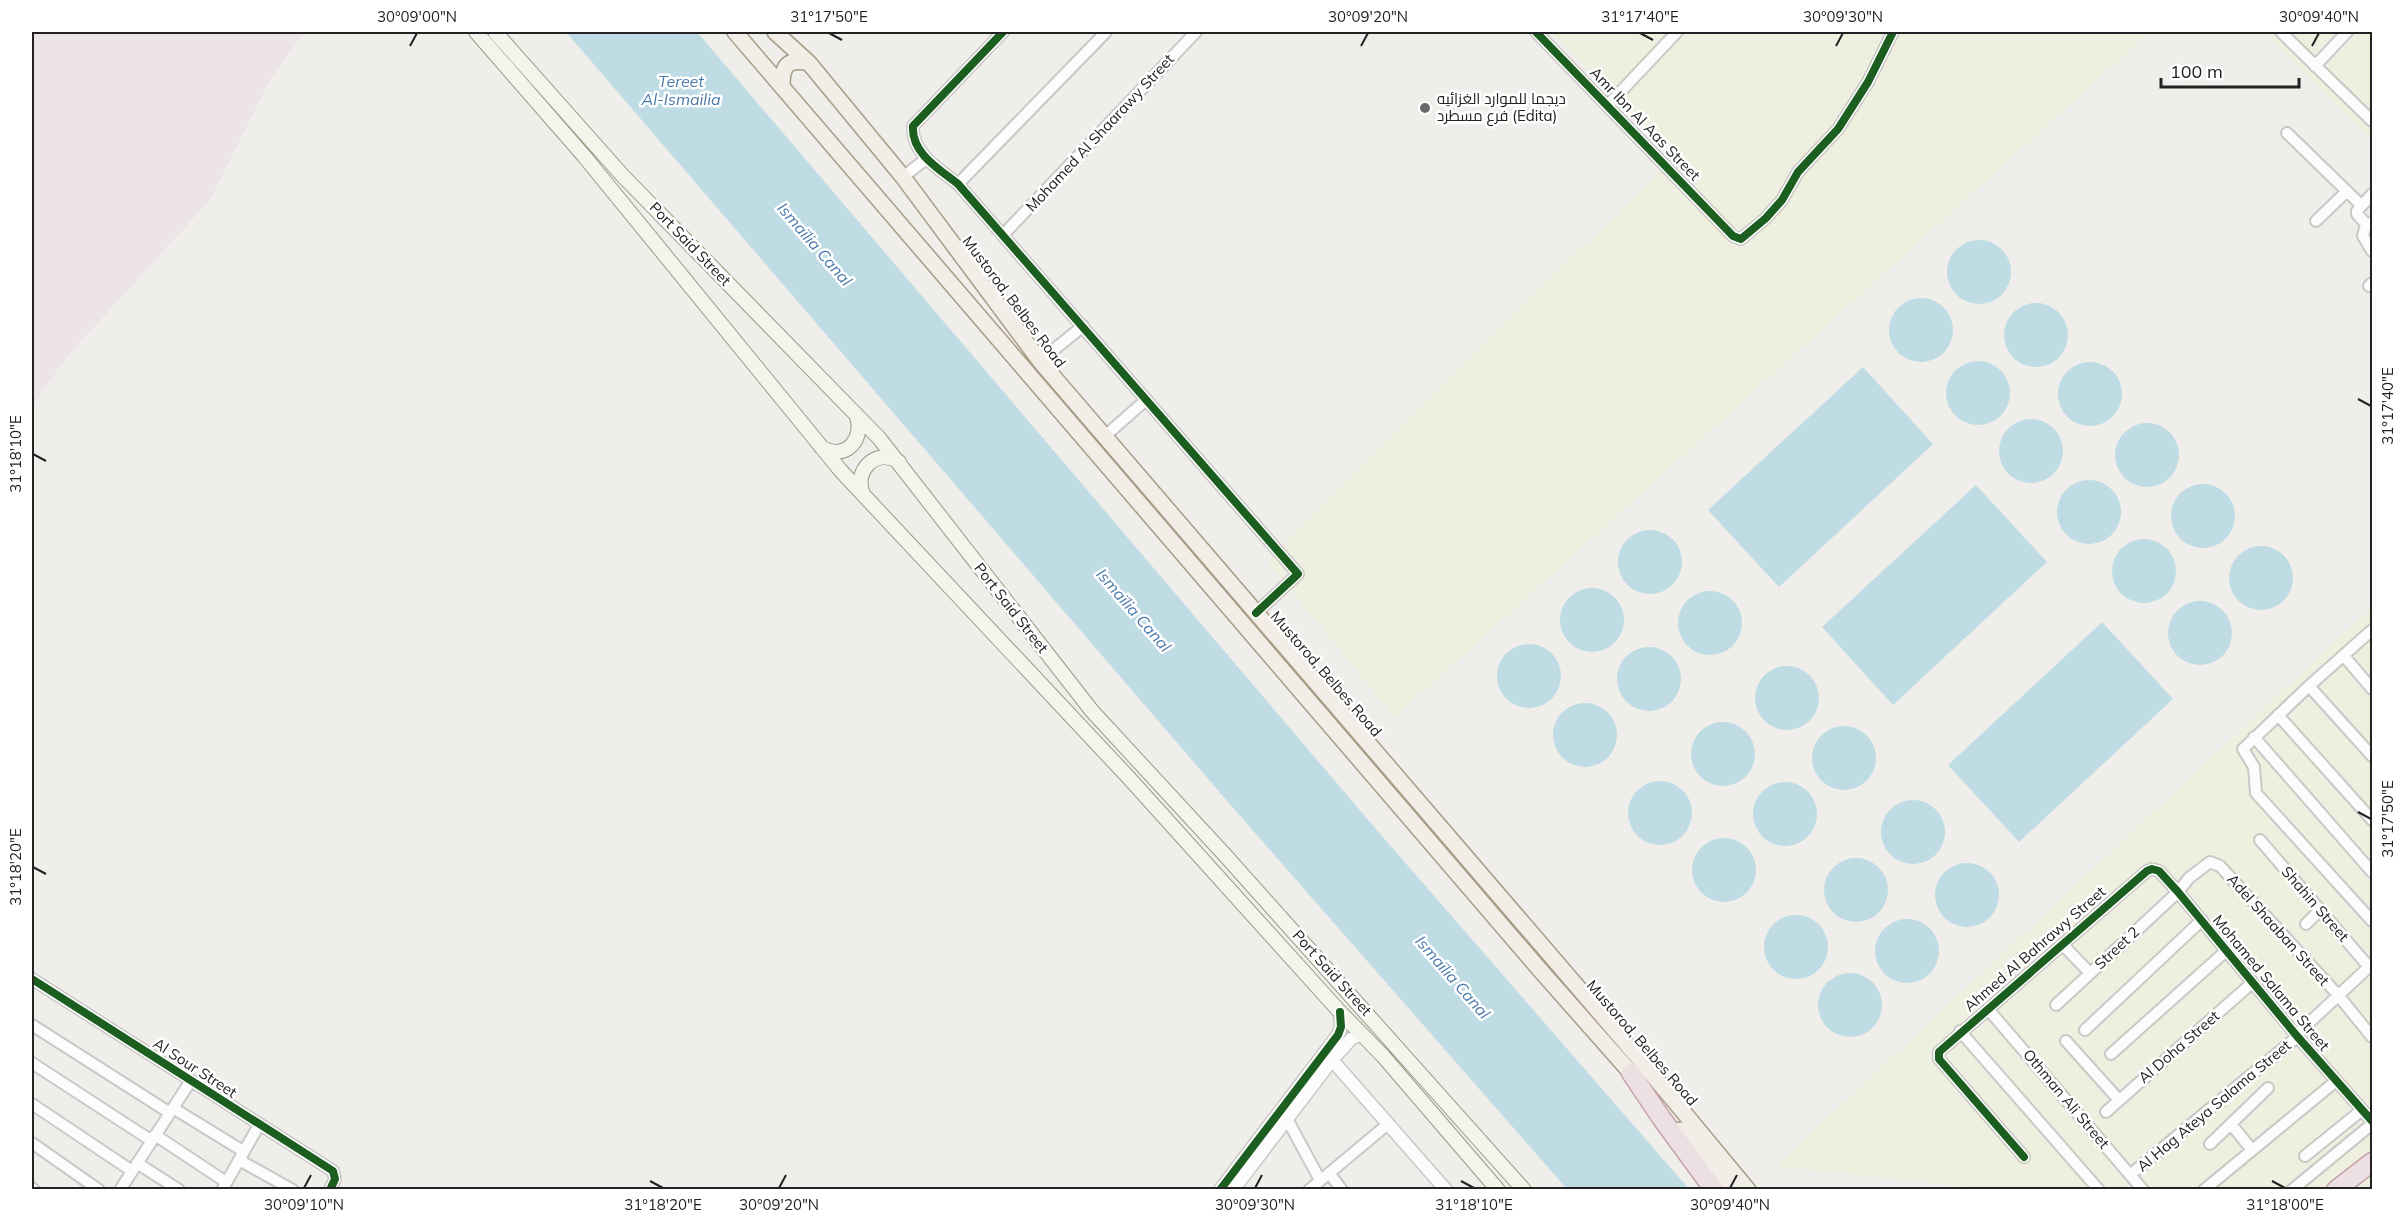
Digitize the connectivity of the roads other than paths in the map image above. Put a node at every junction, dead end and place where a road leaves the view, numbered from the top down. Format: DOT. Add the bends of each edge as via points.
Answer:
graph roads {
  1 [pos="476,32"];
  2 [pos="495,32"];
  3 [pos="735,32"];
  4 [pos="775,32"];
  5 [pos="1003,32"];
  6 [pos="1106,32"];
  7 [pos="1196,32"];
  8 [pos="1536,32"];
  9 [pos="1677,32"];
  10 [pos="1893,32"];
  11 [pos="2347,32"];
  12 [pos="2287,34"];
  13 [pos="809,63"];
  14 [pos="2315,66"];
  15 [pos="782,86"];
  16 [pos="1608,105"];
  17 [pos="2373,121"];
  18 [pos="2287,133"];
  19 [pos="926,159"];
  20 [pos="903,177"];
  21 [pos="958,184"];
  22 [pos="2347,191"];
  23 [pos="2373,194"];
  24 [pos="2361,205"];
  25 [pos="2316,221"];
  26 [pos="2370,224"];
  27 [pos="1003,235"];
  28 [pos="2373,251"];
  29 [pos="1083,326"];
  30 [pos="1040,361"];
  31 [pos="1146,400"];
  32 [pos="855,414"];
  33 [pos="1105,436"];
  34 [pos="819,446"];
  35 [pos="900,464"];
  36 [pos="863,494"];
  37 [pos="1256,613"];
  38 [pos="2373,630"];
  39 [pos="2344,656"];
  40 [pos="2309,686"];
  41 [pos="2373,689"];
  42 [pos="2278,715"];
  43 [pos="2254,737"];
  44 [pos="2373,756"];
  45 [pos="2373,820"];
  46 [pos="2260,840"];
  47 [pos="2147,871"];
  48 [pos="2373,872"];
  49 [pos="2178,892"];
  50 [pos="2320,910"];
  51 [pos="2202,920"];
  52 [pos="2373,921"];
  53 [pos="2306,924"];
  54 [pos="2062,944"];
  55 [pos="2226,951"];
  56 [pos="2371,966"];
  57 [pos="2090,973"];
  58 [pos="32,979"];
  59 [pos="2252,983"];
  60 [pos="2338,995"];
  61 [pos="2056,1005"];
  62 [pos="1988,1008"];
  63 [pos="1340,1012"];
  64 [pos="32,1025"];
  65 [pos="2085,1030"];
  66 [pos="1960,1032"];
  67 [pos="1361,1034"];
  68 [pos="2296,1036"];
  69 [pos="2373,1037"];
  70 [pos="2066,1041"];
  71 [pos="2111,1054"];
  72 [pos="1332,1060"];
  73 [pos="32,1063"];
  74 [pos="1631,1073"];
  75 [pos="2336,1080"];
  76 [pos="190,1082"];
  77 [pos="2268,1088"];
  78 [pos="2119,1100"];
  79 [pos="32,1104"];
  80 [pos="2362,1110"];
  81 [pos="171,1111"];
  82 [pos="2106,1112"];
  83 [pos="1287,1119"];
  84 [pos="2373,1122"];
  85 [pos="1388,1124"];
  86 [pos="2231,1124"];
  87 [pos="259,1125"];
  88 [pos="154,1138"];
  89 [pos="32,1143"];
  90 [pos="2211,1144"];
  91 [pos="2252,1150"];
  92 [pos="241,1156"];
  93 [pos="2305,1156"];
  94 [pos="2024,1158"];
  95 [pos="2373,1162"];
  96 [pos="134,1167"];
  97 [pos="2130,1174"];
  98 [pos="1324,1177"];
  99 [pos="224,1186"];
  100 [pos="331,1186"];
  101 [pos="1494,1188"];
  102 [pos="1221,1189"];
  103 [pos="99,1190"];
  104 [pos="120,1190"];
  105 [pos="179,1190"];
  106 [pos="293,1190"];
  107 [pos="1233,1190"];
  108 [pos="1309,1190"];
  109 [pos="1342,1190"];
  110 [pos="1446,1190"];
  111 [pos="1524,1190"];
  112 [pos="1714,1190"];
  113 [pos="1730,1190"];
  114 [pos="1748,1190"];
  115 [pos="2099,1190"];
  116 [pos="2143,1190"];
  117 [pos="2204,1190"];
  118 [pos="2292,1190"];
  119 [pos="2336,1190"];
  1 -- 34 [label="main road, Port Said Street" via="584,156"];
  2 -- 32 [label="main road, Port Said Street" via="622,175"];
  3 -- 15 [label="main road, Mustorod, Belbes Road"];
  4 -- 13 [label="main road, Mustorod, Belbes Road"];
  5 -- 19 [label="street" via="913,126 912,136"];
  6 -- 21 [label="street"];
  7 -- 27 [label="street, Mohamed Al Shaarawy Street"];
  8 -- 16 [label="street, Amr Ibn Al Aas Street"];
  9 -- 16 [label="street"];
  10 -- 16 [label="street, Amr Ibn Al Aas Street" via="1838,129 1798,172 1782,200 1741,239 1733,236"];
  11 -- 14 [label="street"];
  12 -- 14 [label="street"];
  13 -- 15 [label="main road" via="789,62 784,68"];
  13 -- 20 [label="main road, Mustorod, Belbes Road"];
  14 -- 17 [label="street"];
  15 -- 74 [label="main road, Mustorod, Belbes Road"];
  18 -- 22 [label="street"];
  19 -- 20 [label="street"];
  19 -- 21 [label="street"];
  20 -- 30 [label="main road, Mustorod, Belbes Road"];
  21 -- 27 [label="street"];
  22 -- 24 [label="street"];
  22 -- 25 [label="street"];
  23 -- 24 [label="street"];
  24 -- 26 [label="street" via="2357,214"];
  26 -- 28 [label="street" via="2363,236"];
  27 -- 29 [label="street"];
  29 -- 30 [label="street"];
  29 -- 31 [label="street"];
  30 -- 33 [label="main road, Mustorod, Belbes Road"];
  31 -- 33 [label="street"];
  31 -- 37 [label="street" via="1298,574"];
  32 -- 34 [label="main road" via="859,421 858,436 848,448 833,452"];
  32 -- 35 [label="main road, Port Said Street"];
  33 -- 37 [label="main road, Mustorod, Belbes Road"];
  34 -- 36 [label="main road, Port Said Street"];
  35 -- 36 [label="main road" via="894,459 879,458 866,465 860,480"];
  35 -- 111 [label="main road, Port Said Street" via="1092,711"];
  36 -- 63 [label="main road, Port Said Street" via="1129,778"];
  37 -- 114 [label="main road, Mustorod, Belbes Road"];
  38 -- 39 [label="street"];
  39 -- 40 [label="street"];
  39 -- 41 [label="street"];
  40 -- 42 [label="street"];
  40 -- 44 [label="street"];
  42 -- 43 [label="street"];
  42 -- 45 [label="street"];
  43 -- 48 [label="street"];
  43 -- 52 [label="street" via="2243,749 2254,767 2256,793"];
  46 -- 50 [label="street, Shahin Street"];
  47 -- 49 [label="street, Mohamed Salama Street" via="2156,869"];
  47 -- 54 [label="street, Ahmed Al Bahrawy Street"];
  49 -- 51 [label="street, Mohamed Salama Street"];
  49 -- 57 [label="street, Street 2"];
  49 -- 60 [label="street, Adel Shaaban Street" via="2205,864 2215,863"];
  50 -- 53 [label="street"];
  50 -- 56 [label="street, Shahin Street"];
  51 -- 55 [label="street, Mohamed Salama Street"];
  51 -- 65 [label="street"];
  54 -- 57 [label="street"];
  54 -- 62 [label="street, Ahmed Al Bahrawy Street"];
  55 -- 59 [label="street, Mohamed Salama Street"];
  55 -- 71 [label="street"];
  56 -- 60 [label="street, Al Hag Ateya Salama Street"];
  57 -- 61 [label="street, Street 2"];
  58 -- 76 [label="street, Al Sour Street"];
  59 -- 68 [label="street, Mohamed Salama Street"];
  59 -- 78 [label="street, Al Doha Street"];
  60 -- 68 [label="street, Al Hag Ateya Salama Street"];
  60 -- 69 [label="street, Adel Shaaban Street"];
  62 -- 66 [label="street, Ahmed Al Bahrawy Street"];
  62 -- 97 [label="street, Othman Ali Street"];
  63 -- 67 [label="main road, Port Said Street"];
  63 -- 102 [label="street" via="1338,1035"];
  64 -- 81 [label="street"];
  66 -- 94 [label="street, Ahmed Al Bahrawy Street" via="1941,1049 1939,1059"];
  66 -- 115 [label="street"];
  67 -- 72 [label="street"];
  67 -- 101 [label="main road, Port Said Street"];
  68 -- 75 [label="street, Mohamed Salama Street"];
  68 -- 97 [label="street, Al Hag Ateya Salama Street"];
  70 -- 78 [label="street"];
  72 -- 83 [label="street"];
  72 -- 85 [label="street"];
  73 -- 88 [label="street"];
  74 -- 112 [label="highway"];
  74 -- 113 [label="main road, Mustorod, Belbes Road"];
  75 -- 80 [label="street, Mohamed Salama Street"];
  75 -- 91 [label="street"];
  76 -- 81 [label="street"];
  76 -- 87 [label="street, Al Sour Street"];
  77 -- 86 [label="street"];
  78 -- 82 [label="street, Al Doha Street"];
  79 -- 96 [label="street"];
  80 -- 84 [label="street, Mohamed Salama Street"];
  80 -- 93 [label="street"];
  81 -- 88 [label="street"];
  81 -- 92 [label="street"];
  83 -- 98 [label="street"];
  83 -- 107 [label="street"];
  84 -- 118 [label="street"];
  85 -- 98 [label="street"];
  85 -- 110 [label="street"];
  86 -- 90 [label="street"];
  86 -- 91 [label="street"];
  87 -- 92 [label="street"];
  87 -- 100 [label="street, Al Sour Street" via="333,1171"];
  88 -- 96 [label="street"];
  88 -- 99 [label="street"];
  89 -- 103 [label="street"];
  91 -- 117 [label="street"];
  92 -- 99 [label="street"];
  92 -- 106 [label="street"];
  95 -- 119 [label="highway"];
  96 -- 104 [label="street"];
  96 -- 105 [label="street"];
  97 -- 116 [label="street, Othman Ali Street"];
  98 -- 108 [label="street"];
  98 -- 109 [label="street"];
}
